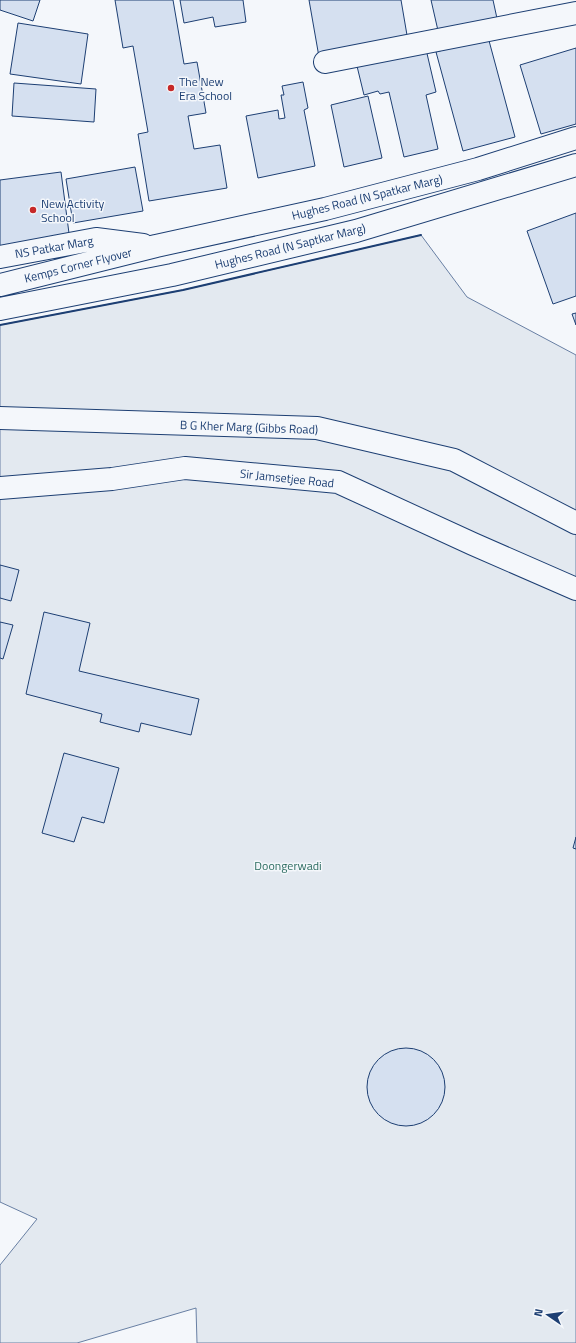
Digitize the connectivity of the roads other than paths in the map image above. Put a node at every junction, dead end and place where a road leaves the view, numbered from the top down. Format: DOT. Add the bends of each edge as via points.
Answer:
graph roads {
  1 [pos="576,13"];
  2 [pos="325,62"];
  3 [pos="576,138"];
  4 [pos="576,165"];
  5 [pos="156,246"];
  6 [pos="0,257"];
  7 [pos="0,284"];
  8 [pos="0,309"];
  9 [pos="0,418"];
  10 [pos="0,488"];
  11 [pos="576,523"];
  12 [pos="576,588"];
  1 -- 2 [label="main road"];
  3 -- 5 [label="main road, Hughes Road (N Spatkar Marg)" via="478,169 325,209"];
  4 -- 8 [label="main road, Hughes Road (N Saptkar Marg)" via="356,231 172,275"];
  5 -- 6 [label="main road, NS Patkar Marg" via="96,239"];
  5 -- 7 [label="main road, Kemps Corner Flyover"];
  9 -- 11 [label="main road, B G Kher Marg (Gibbs Road)" via="317,428 454,460"];
  10 -- 12 [label="main road, Sir Jamsetjee Road" via="112,479 186,468 338,482 472,544"];
}
